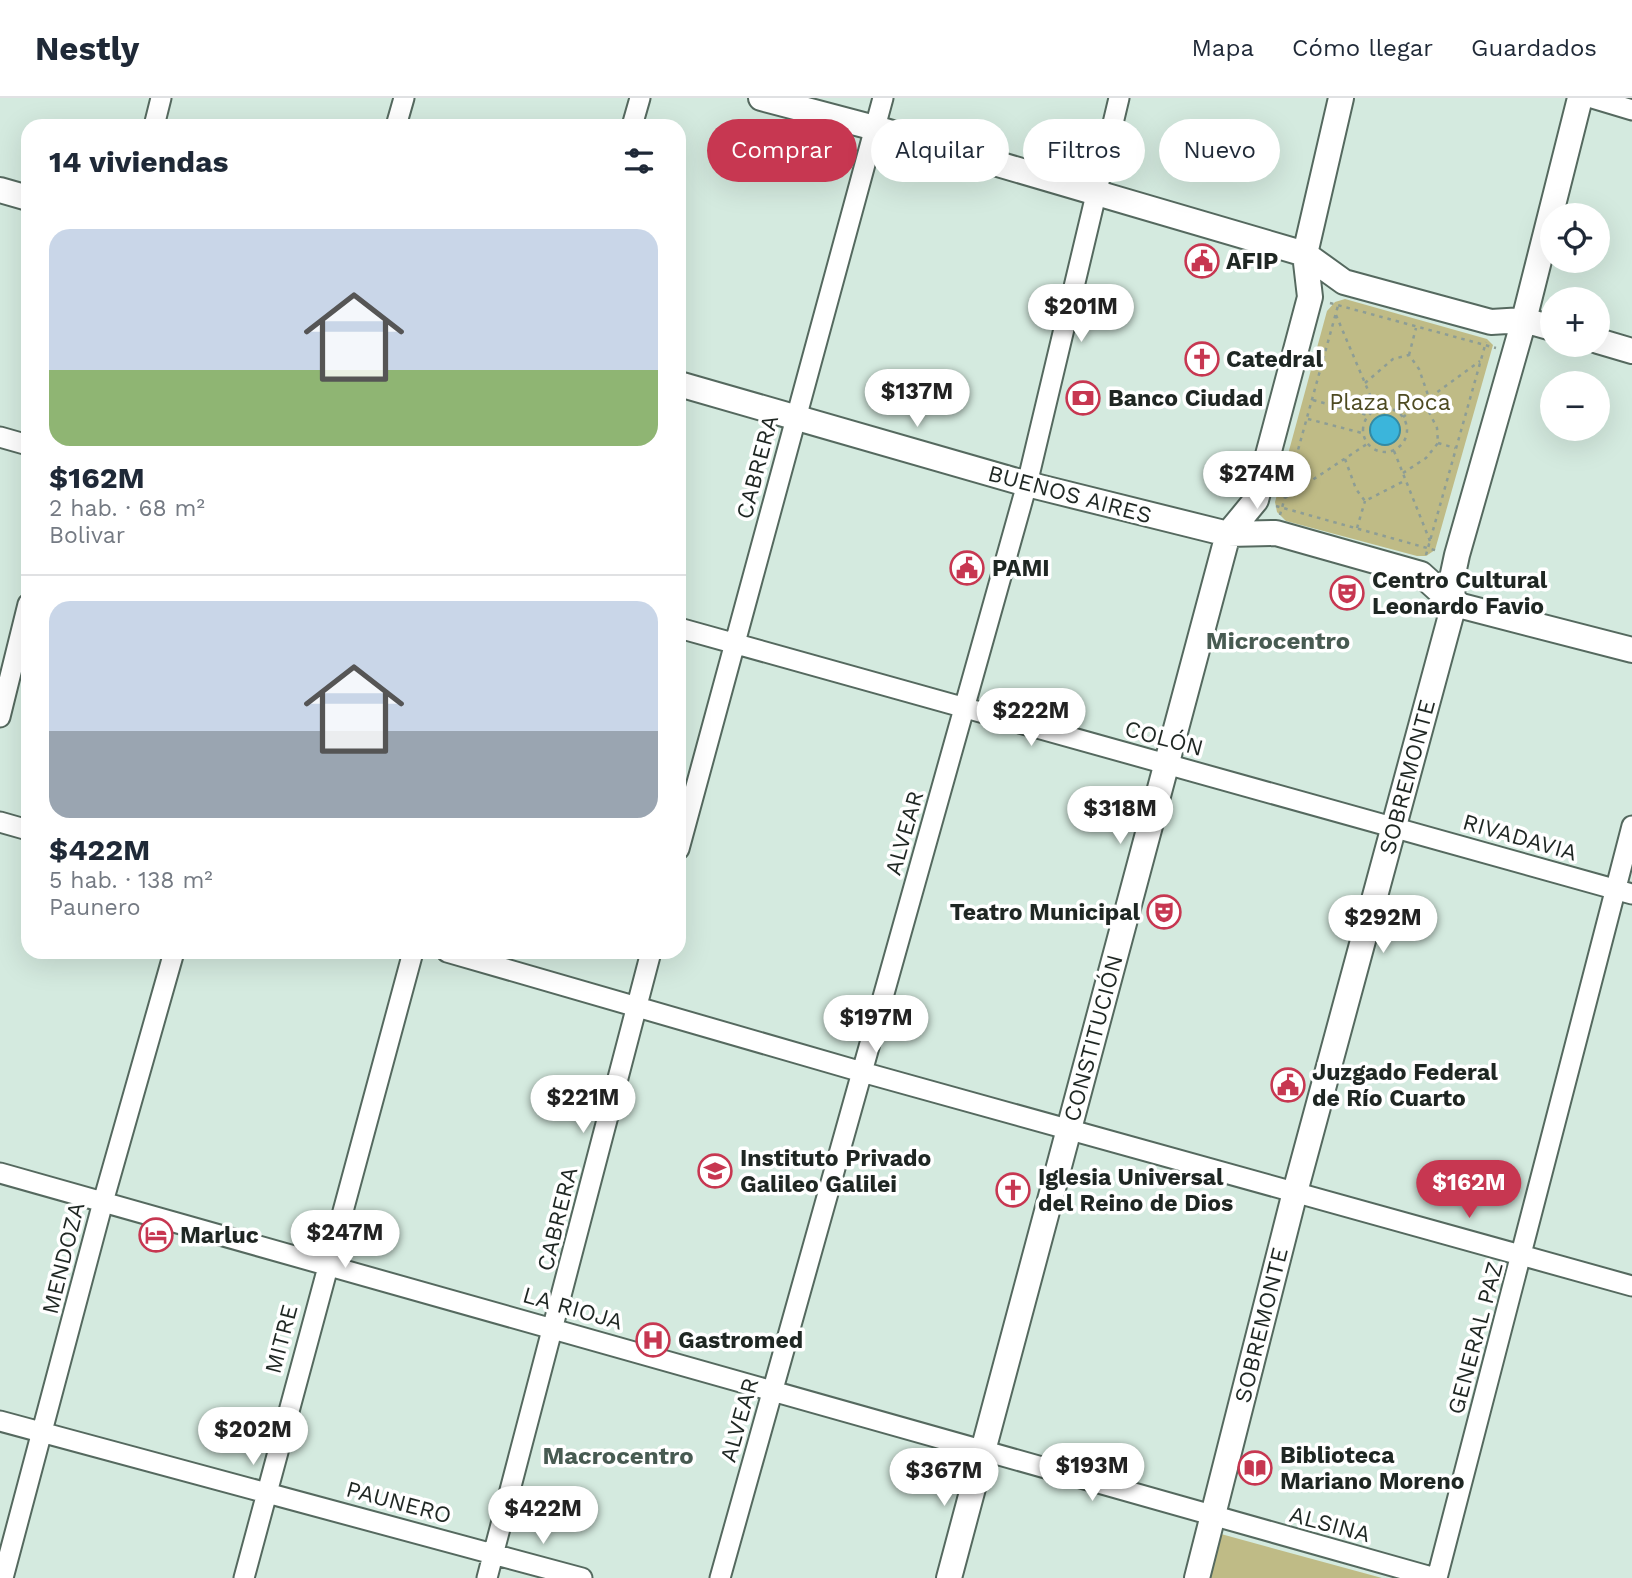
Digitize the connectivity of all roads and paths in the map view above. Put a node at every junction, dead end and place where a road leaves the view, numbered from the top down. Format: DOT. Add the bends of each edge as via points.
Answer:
graph roads {
  1 [pos="162,98"];
  2 [pos="404,98"];
  3 [pos="640,98"];
  4 [pos="761,98"];
  5 [pos="883,98"];
  6 [pos="1119,98"];
  7 [pos="1341,98"];
  8 [pos="1580,98"];
  9 [pos="1592,98"];
  10 [pos="1632,110"];
  11 [pos="156,119"];
  12 [pos="398,119"];
  13 [pos="634,119"];
  14 [pos="877,119"];
  15 [pos="871,127"];
  16 [pos="871,142"];
  17 [pos="1009,169"];
  18 [pos="0,190"];
  19 [pos="1095,195"];
  20 [pos="21,196"];
  21 [pos="1305,254"];
  22 [pos="1341,293"];
  23 [pos="1310,298"];
  24 [pos="1335,313"];
  25 [pos="1524,320"];
  26 [pos="1540,325"];
  27 [pos="1416,327"];
  28 [pos="1488,334"];
  29 [pos="1610,345"];
  30 [pos="1632,351"];
  31 [pos="1513,352"];
  32 [pos="1409,355"];
  33 [pos="1481,360"];
  34 [pos="1365,383"];
  35 [pos="686,386"];
  36 [pos="1429,398"];
  37 [pos="1312,400"];
  38 [pos="1424,402"];
  39 [pos="1376,409"];
  40 [pos="1367,415"];
  41 [pos="1403,417"];
  42 [pos="795,418"];
  43 [pos="1307,419"];
  44 [pos="1362,433"];
  45 [pos="0,437"];
  46 [pos="21,443"];
  47 [pos="1438,443"];
  48 [pos="1367,444"];
  49 [pos="1456,449"];
  50 [pos="1394,451"];
  51 [pos="1345,459"];
  52 [pos="1402,473"];
  53 [pos="1406,480"];
  54 [pos="1027,484"];
  55 [pos="1285,498"];
  56 [pos="1256,500"];
  57 [pos="1364,501"];
  58 [pos="1282,508"];
  59 [pos="1357,528"];
  60 [pos="1276,533"];
  61 [pos="1228,534"];
  62 [pos="1430,541"];
  63 [pos="1428,548"];
  64 [pos="1457,555"];
  65 [pos="1421,574"];
  66 [pos="1454,604"];
  67 [pos="686,630"];
  68 [pos="21,632"];
  69 [pos="734,643"];
  70 [pos="1632,650"];
  71 [pos="964,708"];
  72 [pos="0,718"];
  73 [pos="1164,764"];
  74 [pos="0,822"];
  75 [pos="686,823"];
  76 [pos="1632,826"];
  77 [pos="1394,827"];
  78 [pos="21,828"];
  79 [pos="1623,892"];
  80 [pos="172,959"];
  81 [pos="411,959"];
  82 [pos="472,959"];
  83 [pos="649,959"];
  84 [pos="636,1006"];
  85 [pos="862,1072"];
  86 [pos="1070,1129"];
  87 [pos="0,1173"];
  88 [pos="1295,1192"];
  89 [pos="103,1202"];
  90 [pos="1522,1256"];
  91 [pos="326,1264"];
  92 [pos="1632,1286"];
  93 [pos="555,1328"];
  94 [pos="773,1390"];
  95 [pos="0,1421"];
  96 [pos="43,1434"];
  97 [pos="983,1449"];
  98 [pos="266,1492"];
  99 [pos="1212,1517"];
  100 [pos="494,1553"];
  101 [pos="3,1578"];
  102 [pos="244,1578"];
  103 [pos="487,1578"];
  104 [pos="582,1578"];
  105 [pos="720,1578"];
  106 [pos="948,1578"];
  107 [pos="1197,1578"];
  108 [pos="1436,1578"];
  1 -- 11 [label="street"];
  2 -- 12 [label="street"];
  3 -- 13 [label="street"];
  4 -- 15 [label="main road"];
  5 -- 14 [label="street, CABRERA"];
  6 -- 19 [label="street, ALVEAR"];
  7 -- 21 [label="main road, CONSTITUCIÓN"];
  8 -- 25 [label="main road, SOBREMONTE"];
  9 -- 10 [label="street"];
  16 -- 42 [label="street, CABRERA"];
  17 -- 19 [label="main road"];
  18 -- 20 [label="main road"];
  19 -- 21 [label="main road"];
  19 -- 54 [label="street, ALVEAR"];
  21 -- 22 [label="main road"];
  21 -- 23 [label="main road, CONSTITUCIÓN"];
  22 -- 23 [label="path"];
  22 -- 24 [label="path"];
  22 -- 27 [label="path"];
  22 -- 28 [label="main road"];
  23 -- 56 [label="main road, CONSTITUCIÓN"];
  24 -- 34 [label="path"];
  24 -- 37 [label="path"];
  25 -- 26 [label="main road"];
  25 -- 28 [label="main road"];
  25 -- 31 [label="main road, SOBREMONTE"];
  27 -- 28 [label="path"];
  27 -- 32 [label="path"];
  28 -- 31 [label="path"];
  28 -- 33 [label="path"];
  29 -- 30 [label="main road"];
  31 -- 64 [label="main road, SOBREMONTE"];
  32 -- 34 [label="path" via="1393,359"];
  32 -- 36 [label="path"];
  33 -- 36 [label="path"];
  33 -- 49 [label="path"];
  34 -- 39 [label="path"];
  35 -- 42 [label="main road, BUENOS AIRES"];
  36 -- 38 [label="path"];
  37 -- 40 [label="path"];
  37 -- 43 [label="path"];
  38 -- 41 [label="path"];
  38 -- 47 [label="path" via="1437,428"];
  39 -- 40 [label="path"];
  39 -- 41 [label="path" via="1396,410"];
  40 -- 44 [label="path"];
  41 -- 50 [label="path" via="1407,436"];
  42 -- 54 [label="main road, BUENOS AIRES"];
  42 -- 69 [label="street, CABRERA"];
  43 -- 44 [label="path"];
  43 -- 55 [label="path"];
  44 -- 48 [label="path"];
  45 -- 46 [label="street"];
  47 -- 49 [label="path"];
  47 -- 52 [label="path" via="1426,458"];
  48 -- 50 [label="path" via="1374,450"];
  48 -- 51 [label="path"];
  49 -- 62 [label="path"];
  50 -- 52 [label="path"];
  51 -- 55 [label="path"];
  51 -- 57 [label="path"];
  52 -- 53 [label="path"];
  53 -- 57 [label="path"];
  53 -- 62 [label="path"];
  54 -- 61 [label="main road, BUENOS AIRES"];
  54 -- 71 [label="street, ALVEAR"];
  55 -- 58 [label="path"];
  56 -- 58 [label="path"];
  56 -- 61 [label="main road, CONSTITUCIÓN"];
  57 -- 59 [label="path"];
  58 -- 59 [label="path"];
  58 -- 60 [label="path"];
  59 -- 63 [label="path"];
  60 -- 61 [label="main road, BUENOS AIRES"];
  60 -- 65 [label="main road, BUENOS AIRES"];
  61 -- 73 [label="main road, CONSTITUCIÓN"];
  62 -- 63 [label="path"];
  63 -- 64 [label="path"];
  63 -- 65 [label="path"];
  64 -- 66 [label="main road, SOBREMONTE" via="1451,583"];
  65 -- 66 [label="main road, BUENOS AIRES"];
  66 -- 70 [label="main road"];
  66 -- 77 [label="main road, SOBREMONTE"];
  67 -- 69 [label="street, COLÓN"];
  68 -- 72 [label="street"];
  69 -- 71 [label="street, COLÓN"];
  69 -- 75 [label="street, CABRERA"];
  71 -- 73 [label="street, COLÓN"];
  71 -- 85 [label="street, ALVEAR"];
  73 -- 77 [label="street, COLÓN"];
  73 -- 86 [label="main road, CONSTITUCIÓN"];
  74 -- 78 [label="street"];
  76 -- 79 [label="street, GENERAL PAZ"];
  77 -- 79 [label="street, RIVADAVIA"];
  77 -- 88 [label="main road, SOBREMONTE"];
  79 -- 90 [label="street, GENERAL PAZ"];
  80 -- 89 [label="street, MENDOZA"];
  81 -- 91 [label="street, MITRE"];
  82 -- 84 [label="street"];
  83 -- 84 [label="street, CABRERA"];
  84 -- 85 [label="street"];
  84 -- 93 [label="street, CABRERA"];
  85 -- 86 [label="street"];
  85 -- 94 [label="street, ALVEAR"];
  86 -- 88 [label="street"];
  86 -- 97 [label="main road, CONSTITUCIÓN"];
  87 -- 89 [label="street, LA RIOJA"];
  88 -- 90 [label="street"];
  88 -- 99 [label="main road, SOBREMONTE"];
  89 -- 91 [label="street, LA RIOJA"];
  89 -- 96 [label="street, MENDOZA"];
  90 -- 92 [label="street"];
  90 -- 108 [label="street, GENERAL PAZ"];
  91 -- 93 [label="street, LA RIOJA"];
  91 -- 98 [label="street, MITRE"];
  93 -- 94 [label="street, LA RIOJA"];
  93 -- 100 [label="street, CABRERA"];
  94 -- 97 [label="street, LA RIOJA"];
  94 -- 105 [label="street, ALVEAR"];
  95 -- 96 [label="street, PAUNERO"];
  96 -- 98 [label="street, PAUNERO"];
  96 -- 101 [label="street, MENDOZA"];
  97 -- 99 [label="street, LA RIOJA"];
  97 -- 106 [label="main road, CONSTITUCIÓN"];
  98 -- 100 [label="street, PAUNERO"];
  98 -- 102 [label="street, MITRE"];
  99 -- 107 [label="main road, SOBREMONTE"];
  99 -- 108 [label="street, ALSINA"];
  100 -- 103 [label="street, CABRERA"];
  100 -- 104 [label="street, PAUNERO"];
}
